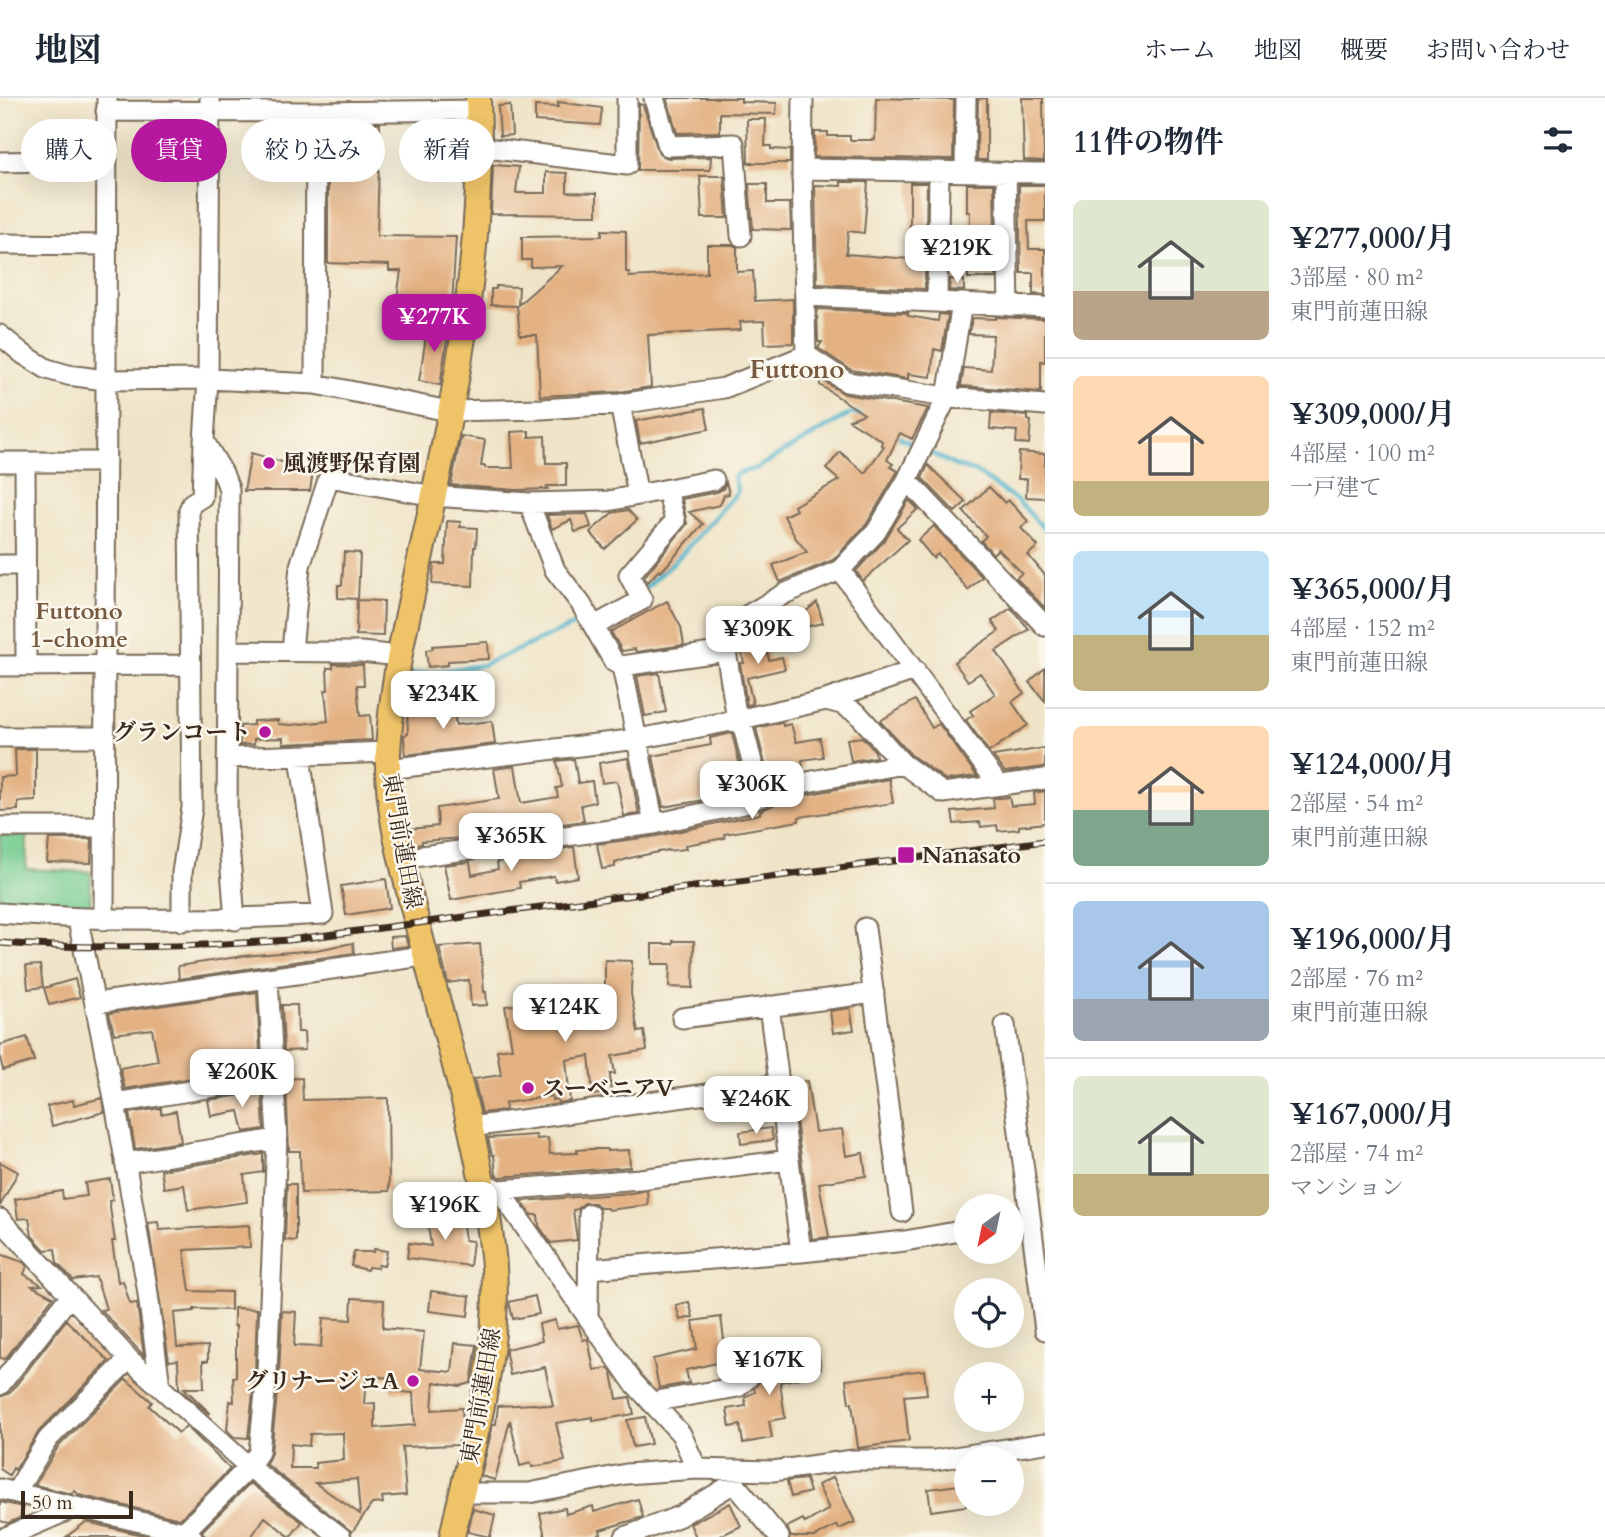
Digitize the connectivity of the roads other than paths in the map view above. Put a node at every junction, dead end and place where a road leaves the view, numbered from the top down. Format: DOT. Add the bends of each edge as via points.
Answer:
graph roads {
  1 [pos="627,98"];
  2 [pos="654,98"];
  3 [pos="803,98"];
  4 [pos="966,98"];
  5 [pos="482,101"];
  6 [pos="107,104"];
  7 [pos="210,104"];
  8 [pos="362,104"];
  9 [pos="316,112"];
  10 [pos="480,119"];
  11 [pos="495,148"];
  12 [pos="0,162"];
  13 [pos="21,162"];
  14 [pos="802,169"];
  15 [pos="939,171"];
  16 [pos="965,172"];
  17 [pos="1006,172"];
  18 [pos="1045,173"];
  19 [pos="107,182"];
  20 [pos="477,182"];
  21 [pos="741,236"];
  22 [pos="0,244"];
  23 [pos="106,245"];
  24 [pos="805,296"];
  25 [pos="937,302"];
  26 [pos="962,303"];
  27 [pos="1009,306"];
  28 [pos="1045,307"];
  29 [pos="0,335"];
  30 [pos="806,355"];
  31 [pos="208,379"];
  32 [pos="106,380"];
  33 [pos="315,384"];
  34 [pos="947,397"];
  35 [pos="620,404"];
  36 [pos="1045,405"];
  37 [pos="449,411"];
  38 [pos="204,441"];
  39 [pos="0,462"];
  40 [pos="25,462"];
  41 [pos="106,462"];
  42 [pos="714,480"];
  43 [pos="907,480"];
  44 [pos="667,490"];
  45 [pos="638,495"];
  46 [pos="434,496"];
  47 [pos="202,497"];
  48 [pos="529,503"];
  49 [pos="229,504"];
  50 [pos="0,565"];
  51 [pos="24,565"];
  52 [pos="840,570"];
  53 [pos="594,626"];
  54 [pos="1045,626"];
  55 [pos="228,651"];
  56 [pos="292,651"];
  57 [pos="726,651"];
  58 [pos="399,656"];
  59 [pos="104,665"];
  60 [pos="190,665"];
  61 [pos="0,666"];
  62 [pos="26,666"];
  63 [pos="622,666"];
  64 [pos="915,670"];
  65 [pos="826,699"];
  66 [pos="739,720"];
  67 [pos="0,737"];
  68 [pos="104,737"];
  69 [pos="638,740"];
  70 [pos="300,757"];
  71 [pos="227,758"];
  72 [pos="388,761"];
  73 [pos="903,764"];
  74 [pos="1045,779"];
  75 [pos="998,784"];
  76 [pos="761,797"];
  77 [pos="654,824"];
  78 [pos="0,827"];
  79 [pos="105,827"];
  80 [pos="400,859"];
  81 [pos="0,913"];
  82 [pos="78,919"];
  83 [pos="104,919"];
  84 [pos="235,920"];
  85 [pos="182,921"];
  86 [pos="865,928"];
  87 [pos="424,956"];
  88 [pos="268,978"];
  89 [pos="874,993"];
  90 [pos="96,1003"];
  91 [pos="769,1006"];
  92 [pos="682,1018"];
  93 [pos="1005,1025"];
  94 [pos="275,1077"];
  95 [pos="779,1084"];
  96 [pos="115,1103"];
  97 [pos="471,1127"];
  98 [pos="277,1139"];
  99 [pos="789,1160"];
  100 [pos="125,1163"];
  101 [pos="491,1186"];
  102 [pos="902,1212"];
  103 [pos="589,1214"];
  104 [pos="0,1219"];
  105 [pos="1038,1222"];
  106 [pos="954,1232"];
  107 [pos="801,1252"];
  108 [pos="589,1269"];
  109 [pos="70,1296"];
  110 [pos="588,1317"];
  111 [pos="1045,1329"];
  112 [pos="129,1359"];
  113 [pos="748,1364"];
  114 [pos="0,1385"];
  115 [pos="160,1385"];
  116 [pos="651,1402"];
  117 [pos="1045,1443"];
  118 [pos="249,1467"];
  119 [pos="697,1469"];
  120 [pos="734,1476"];
  121 [pos="8,1491"];
  122 [pos="463,1493"];
  123 [pos="76,1507"];
  124 [pos="188,1535"];
  125 [pos="12,1536"];
  126 [pos="341,1537"];
  127 [pos="452,1537"];
  128 [pos="625,1537"];
  129 [pos="779,1537"];
  1 -- 11 [label="street" via="627,165"];
  2 -- 21 [label="street" via="668,146 734,144"];
  3 -- 14 [label="street"];
  4 -- 16 [label="street"];
  5 -- 8 [label="street"];
  5 -- 10 [label="main road, 東門前蓮田線"];
  6 -- 7 [label="street"];
  7 -- 9 [label="street"];
  7 -- 31 [label="street"];
  8 -- 9 [label="street"];
  9 -- 33 [label="street"];
  12 -- 13 [label="street"];
  14 -- 15 [label="street"];
  14 -- 24 [label="street"];
  15 -- 16 [label="street"];
  15 -- 25 [label="street"];
  16 -- 17 [label="street"];
  17 -- 18 [label="street"];
  17 -- 27 [label="street"];
  19 -- 23 [label="street"];
  20 -- 37 [label="main road, 東門前蓮田線" via="474,266"];
  22 -- 23 [label="street"];
  23 -- 32 [label="street"];
  24 -- 25 [label="street"];
  24 -- 30 [label="street"];
  25 -- 26 [label="street"];
  26 -- 27 [label="street"];
  26 -- 34 [label="street"];
  27 -- 28 [label="street"];
  29 -- 32 [label="street" via="47,369"];
  30 -- 34 [label="street" via="847,382"];
  30 -- 35 [label="street" via="724,387"];
  31 -- 32 [label="street"];
  31 -- 33 [label="street"];
  31 -- 38 [label="street"];
  32 -- 41 [label="street"];
  33 -- 37 [label="street"];
  34 -- 36 [label="street"];
  34 -- 43 [label="street"];
  35 -- 37 [label="street"];
  35 -- 45 [label="street"];
  37 -- 46 [label="main road, 東門前蓮田線"];
  38 -- 47 [label="street"];
  38 -- 49 [label="street" via="223,473"];
  39 -- 40 [label="street"];
  40 -- 41 [label="street"];
  40 -- 51 [label="street"];
  41 -- 59 [label="street"];
  42 -- 44 [label="street"];
  43 -- 52 [label="street" via="876,532"];
  43 -- 54 [label="street"];
  44 -- 45 [label="street"];
  44 -- 53 [label="street" via="675,521 629,575 642,600"];
  45 -- 48 [label="street" via="608,501"];
  46 -- 48 [label="street"];
  46 -- 56 [label="street" via="329,477 300,566"];
  46 -- 58 [label="main road, 東門前蓮田線"];
  47 -- 49 [label="street" via="213,496"];
  47 -- 60 [label="street" via="189,510"];
  48 -- 53 [label="street" via="555,570"];
  49 -- 55 [label="street"];
  50 -- 51 [label="street"];
  51 -- 62 [label="street"];
  52 -- 57 [label="street" via="783,594 729,626"];
  52 -- 64 [label="street"];
  53 -- 63 [label="street" via="614,662"];
  55 -- 56 [label="street"];
  55 -- 71 [label="street"];
  56 -- 58 [label="street"];
  57 -- 63 [label="street"];
  57 -- 66 [label="street"];
  58 -- 72 [label="main road, 東門前蓮田線"];
  59 -- 60 [label="street"];
  59 -- 62 [label="street"];
  59 -- 68 [label="street"];
  60 -- 85 [label="street" via="192,808 182,873"];
  61 -- 62 [label="street"];
  63 -- 69 [label="street"];
  64 -- 65 [label="street"];
  64 -- 75 [label="street"];
  65 -- 66 [label="street"];
  65 -- 73 [label="street" via="857,713"];
  66 -- 69 [label="street"];
  66 -- 76 [label="street"];
  67 -- 68 [label="street"];
  68 -- 79 [label="street"];
  69 -- 72 [label="street"];
  69 -- 77 [label="street"];
  70 -- 71 [label="street"];
  70 -- 72 [label="street"];
  70 -- 84 [label="street" via="323,914"];
  71 -- 84 [label="street"];
  72 -- 80 [label="main road, 東門前蓮田線"];
  73 -- 75 [label="street" via="943,793"];
  73 -- 76 [label="street" via="786,786"];
  74 -- 75 [label="street"];
  76 -- 77 [label="street"];
  77 -- 80 [label="street"];
  78 -- 79 [label="street"];
  79 -- 83 [label="street"];
  80 -- 87 [label="main road, 東門前蓮田線"];
  81 -- 82 [label="street"];
  82 -- 83 [label="street"];
  82 -- 90 [label="street"];
  83 -- 85 [label="street"];
  84 -- 85 [label="street"];
  86 -- 89 [label="street"];
  87 -- 88 [label="street"];
  87 -- 97 [label="main road, 東門前蓮田線"];
  88 -- 90 [label="street"];
  88 -- 94 [label="street"];
  89 -- 91 [label="street"];
  89 -- 102 [label="street"];
  90 -- 96 [label="street"];
  91 -- 92 [label="street"];
  91 -- 95 [label="street"];
  93 -- 105 [label="street"];
  94 -- 96 [label="street"];
  94 -- 98 [label="street"];
  95 -- 97 [label="street"];
  95 -- 99 [label="street"];
  96 -- 100 [label="street"];
  97 -- 101 [label="main road, 東門前蓮田線"];
  98 -- 100 [label="street"];
  98 -- 118 [label="street" via="267,1373 259,1452"];
  99 -- 101 [label="street" via="640,1179"];
  99 -- 107 [label="street"];
  100 -- 115 [label="street"];
  101 -- 110 [label="street"];
  101 -- 122 [label="main road, 東門前蓮田線" via="495,1317 489,1375"];
  103 -- 108 [label="street"];
  104 -- 109 [label="street"];
  105 -- 111 [label="street"];
  106 -- 107 [label="street"];
  107 -- 108 [label="street"];
  108 -- 110 [label="street"];
  109 -- 112 [label="street"];
  109 -- 114 [label="street"];
  110 -- 116 [label="street"];
  112 -- 115 [label="street"];
  112 -- 121 [label="street" via="48,1439"];
  113 -- 116 [label="street" via="748,1378 738,1387"];
  115 -- 118 [label="street"];
  116 -- 119 [label="street" via="681,1434"];
  117 -- 120 [label="street" via="935,1461 853,1460"];
  118 -- 124 [label="street"];
  118 -- 126 [label="street"];
  119 -- 120 [label="street"];
  119 -- 122 [label="street" via="626,1474 529,1493"];
  120 -- 128 [label="street" via="680,1516"];
  120 -- 129 [label="street"];
  121 -- 123 [label="street"];
  122 -- 127 [label="main road, 東門前蓮田線"];
  123 -- 124 [label="street"];
  123 -- 125 [label="street"];
}
